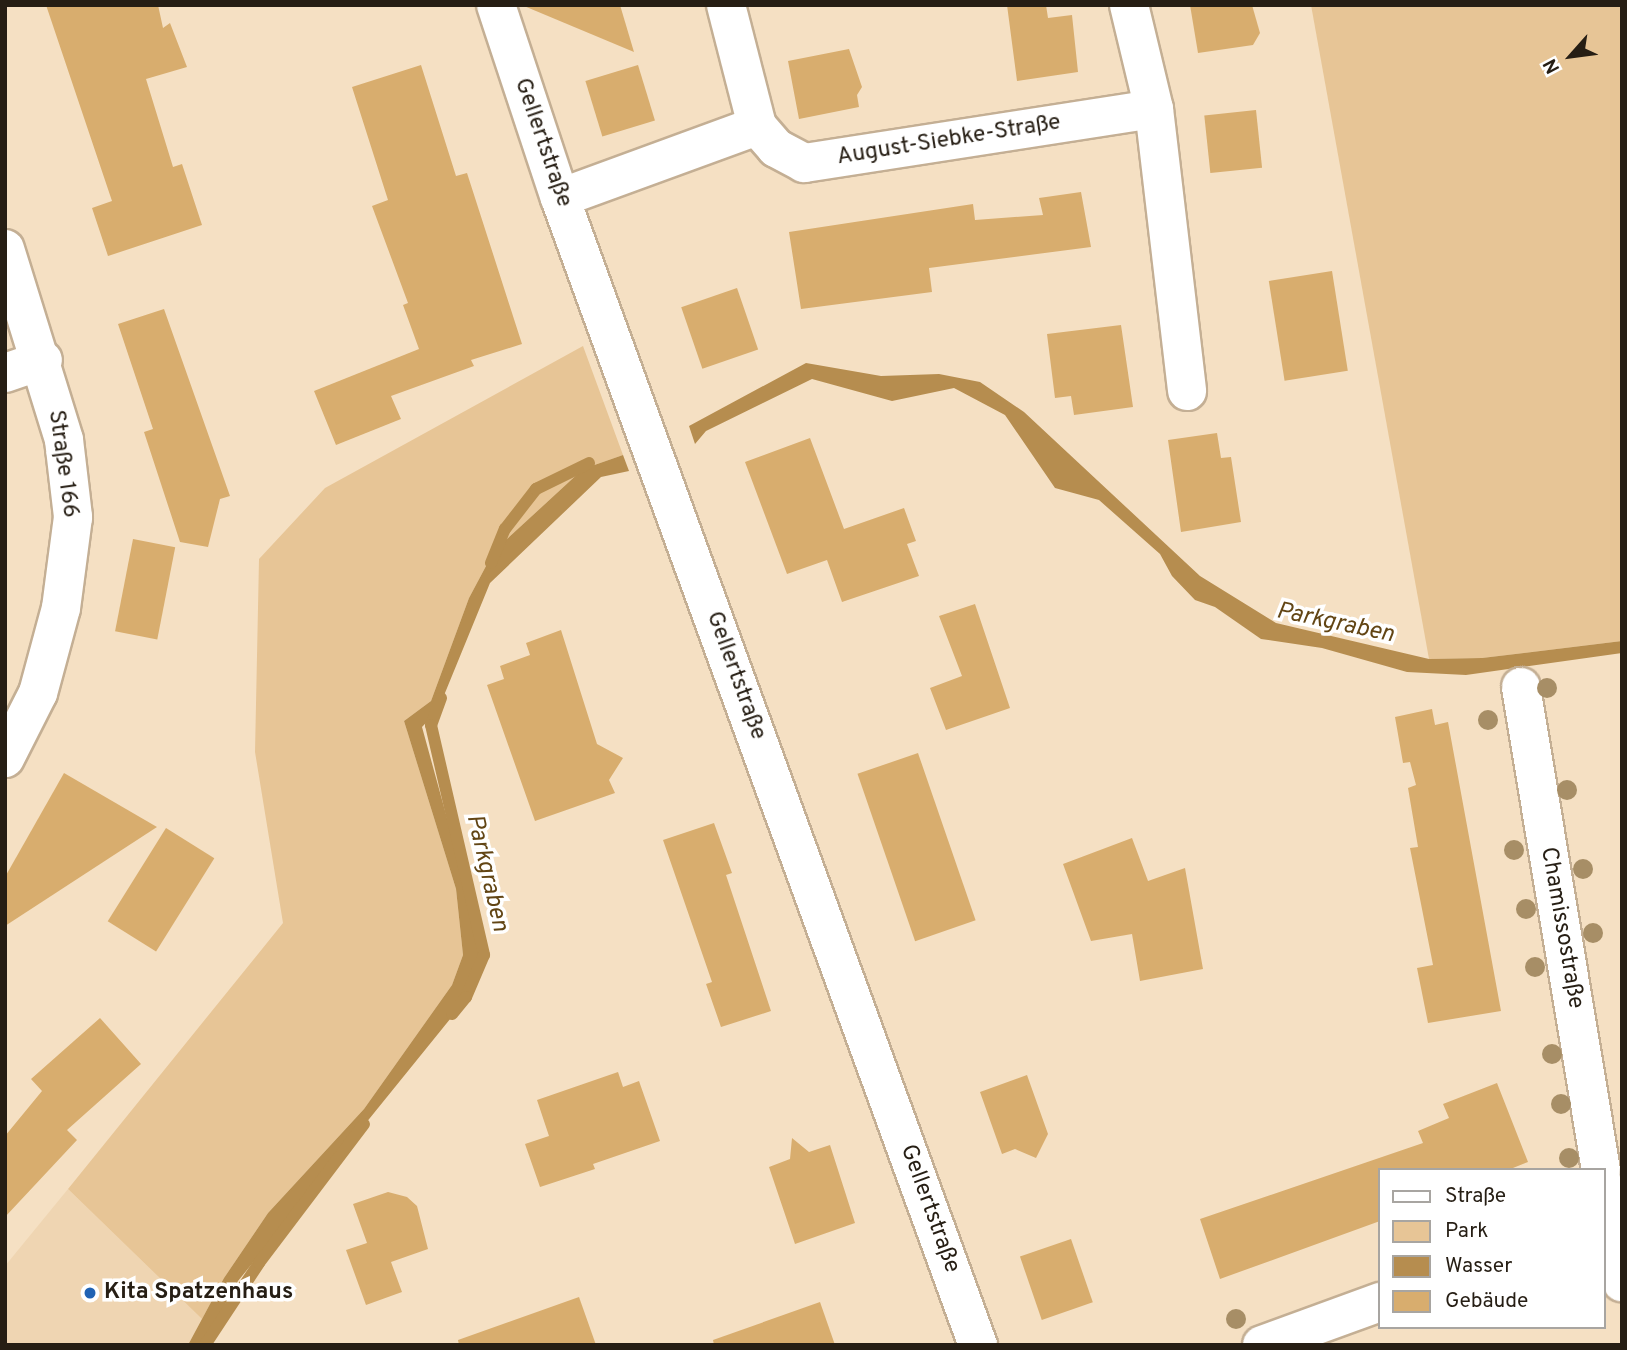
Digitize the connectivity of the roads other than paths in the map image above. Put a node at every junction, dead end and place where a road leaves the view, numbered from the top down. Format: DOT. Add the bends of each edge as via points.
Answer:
graph roads {
  1 [pos="496,5"];
  2 [pos="726,5"];
  3 [pos="1129,5"];
  4 [pos="1154,109"];
  5 [pos="757,126"];
  6 [pos="560,198"];
  7 [pos="5,249"];
  8 [pos="43,360"];
  9 [pos="5,373"];
  10 [pos="1187,391"];
  11 [pos="1521,687"];
  12 [pos="5,758"];
  13 [pos="1601,1168"];
  14 [pos="1610,1209"];
  15 [pos="1622,1282"];
  16 [pos="1378,1303"];
  17 [pos="978,1345"];
  18 [pos="1262,1345"];
  1 -- 6 [label="street, Gellertstraße"];
  2 -- 5 [label="street, August-Siebke-Straße"];
  3 -- 4 [label="street"];
  4 -- 5 [label="street, August-Siebke-Straße" via="804,163 776,148"];
  4 -- 10 [label="street"];
  5 -- 6 [label="street"];
  6 -- 17 [label="street, Gellertstraße"];
  7 -- 8 [label="street, Straße 166"];
  8 -- 9 [label="street"];
  8 -- 12 [label="street, Straße 166" via="64,440 73,517 61,608 38,693"];
  11 -- 13 [label="street, Chamissostraße"];
  14 -- 15 [label="street"];
  16 -- 18 [label="street"];
}
